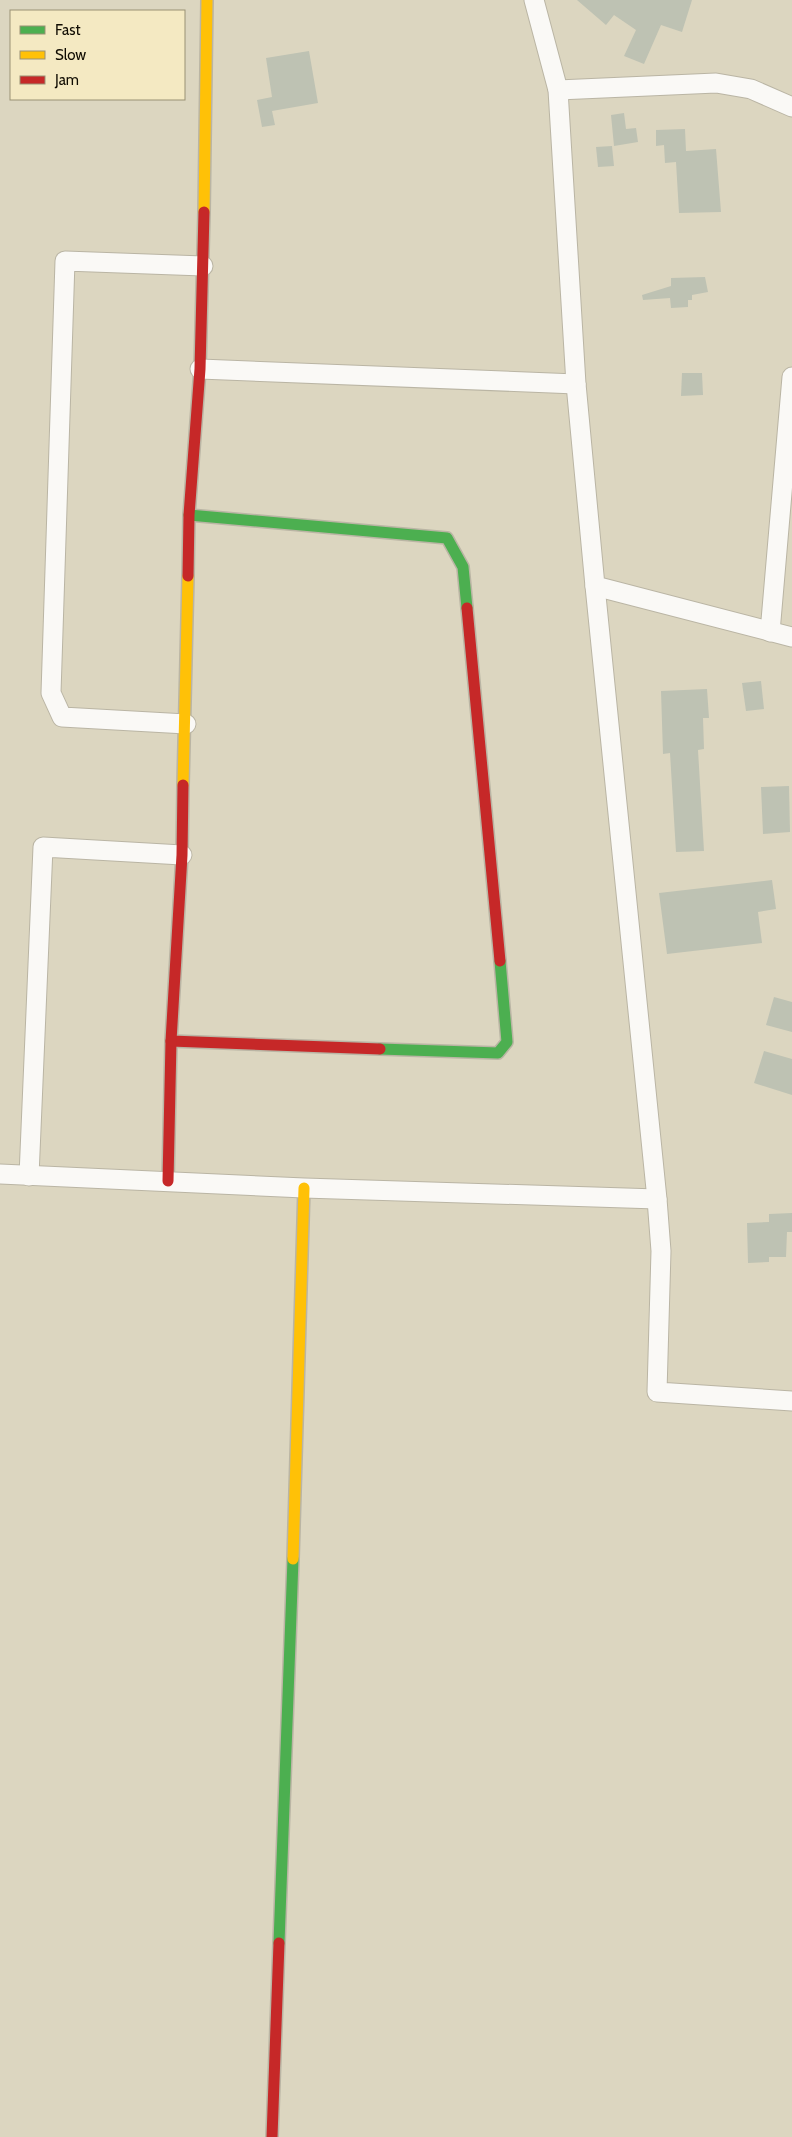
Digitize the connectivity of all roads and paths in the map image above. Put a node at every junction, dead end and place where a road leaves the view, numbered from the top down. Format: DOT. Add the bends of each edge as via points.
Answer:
graph roads {
  1 [pos="207,0"];
  2 [pos="534,0"];
  3 [pos="558,90"];
  4 [pos="792,107"];
  5 [pos="204,266"];
  6 [pos="200,369"];
  7 [pos="792,377"];
  8 [pos="576,384"];
  9 [pos="189,515"];
  10 [pos="595,586"];
  11 [pos="770,632"];
  12 [pos="792,637"];
  13 [pos="186,724"];
  14 [pos="182,855"];
  15 [pos="171,1041"];
  16 [pos="0,1174"];
  17 [pos="30,1176"];
  18 [pos="168,1181"];
  19 [pos="304,1188"];
  20 [pos="658,1199"];
  21 [pos="792,1401"];
  22 [pos="272,2137"];
  1 -- 5 [label="street"];
  2 -- 3 [label="street"];
  3 -- 4 [label="street" via="716,83 751,89"];
  3 -- 8 [label="street"];
  5 -- 6 [label="street"];
  5 -- 13 [label="street" via="65,260 51,693 62,717"];
  6 -- 8 [label="street"];
  6 -- 9 [label="street"];
  7 -- 11 [label="street"];
  8 -- 10 [label="street"];
  9 -- 13 [label="street"];
  9 -- 15 [label="street" via="447,538 463,567 507,1042 498,1053"];
  10 -- 11 [label="street"];
  10 -- 20 [label="street"];
  11 -- 12 [label="street"];
  13 -- 14 [label="street"];
  14 -- 15 [label="street"];
  14 -- 17 [label="street" via="43,847"];
  15 -- 18 [label="street"];
  16 -- 17 [label="street"];
  17 -- 18 [label="street"];
  18 -- 19 [label="street"];
  19 -- 20 [label="street"];
  19 -- 22 [label="street"];
  20 -- 21 [label="street" via="657,1392"];
}
